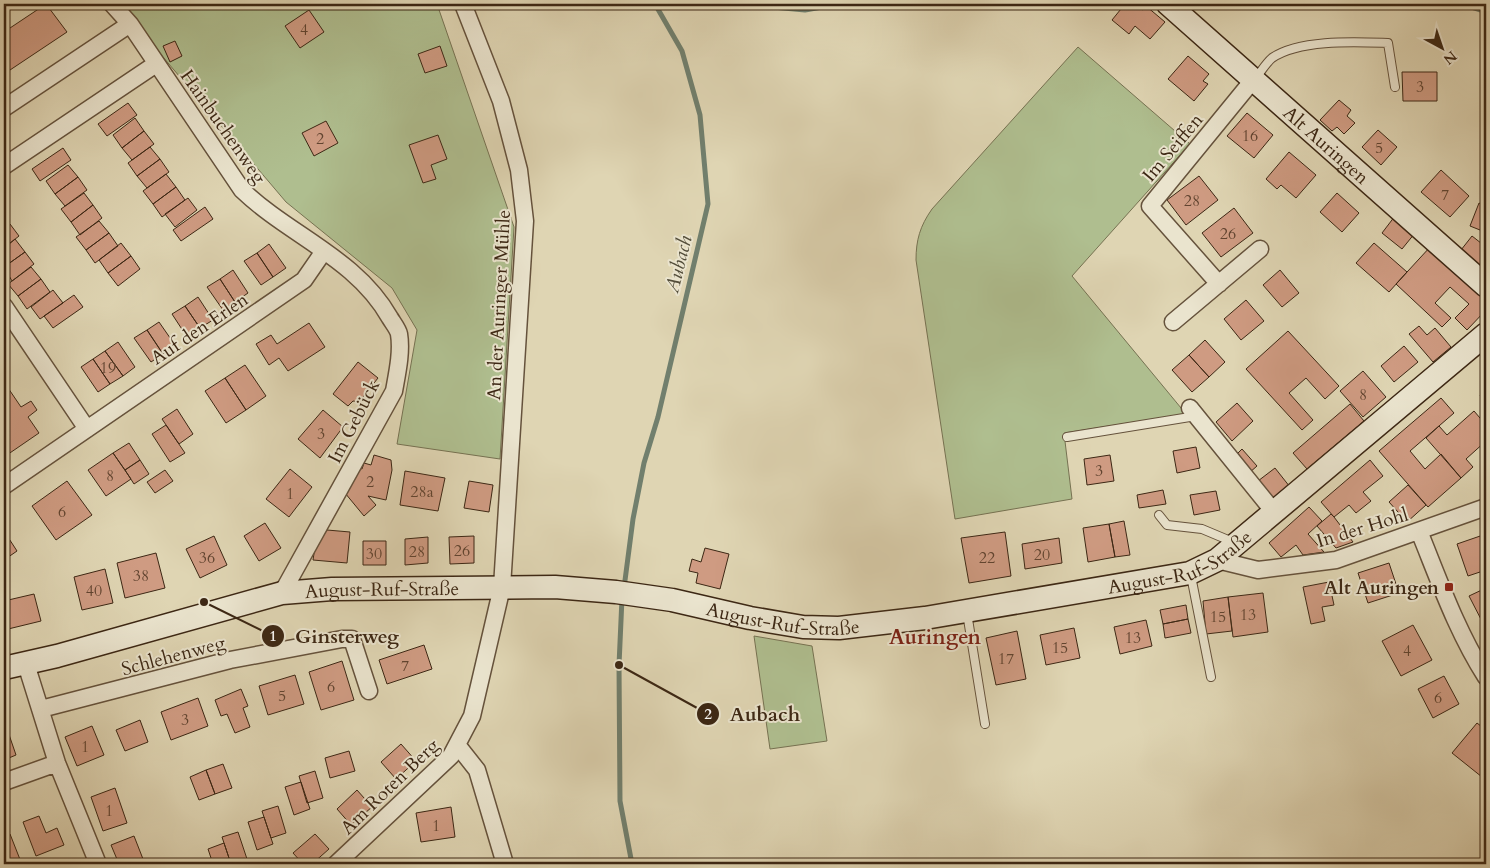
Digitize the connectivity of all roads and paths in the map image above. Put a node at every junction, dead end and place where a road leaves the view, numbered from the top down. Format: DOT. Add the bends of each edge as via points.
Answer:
graph roads {
  1 [pos="112,4"];
  2 [pos="463,4"];
  3 [pos="1168,4"];
  4 [pos="130,24"];
  5 [pos="156,64"];
  6 [pos="1253,80"];
  7 [pos="1394,87"];
  8 [pos="4,108"];
  9 [pos="4,166"];
  10 [pos="1260,249"];
  11 [pos="324,252"];
  12 [pos="1219,284"];
  13 [pos="1486,286"];
  14 [pos="4,306"];
  15 [pos="1173,322"];
  16 [pos="1486,334"];
  17 [pos="1193,412"];
  18 [pos="87,429"];
  19 [pos="1067,437"];
  20 [pos="4,486"];
  21 [pos="1486,507"];
  22 [pos="1274,512"];
  23 [pos="1159,515"];
  24 [pos="1419,531"];
  25 [pos="1237,543"];
  26 [pos="1217,560"];
  27 [pos="1190,573"];
  28 [pos="502,587"];
  29 [pos="282,593"];
  30 [pos="967,611"];
  31 [pos="26,664"];
  32 [pos="4,668"];
  33 [pos="1211,677"];
  34 [pos="1486,677"];
  35 [pos="369,691"];
  36 [pos="40,709"];
  37 [pos="985,724"];
  38 [pos="458,746"];
  39 [pos="57,763"];
  40 [pos="4,782"];
  41 [pos="98,864"];
  42 [pos="336,864"];
  43 [pos="505,864"];
  1 -- 4 [label="street, Hainbuchenweg"];
  2 -- 28 [label="street, An der Auringer Mühle" via="501,101 519,170 525,221"];
  3 -- 6 [label="street, Alt Auringen"];
  4 -- 5 [label="street, Hainbuchenweg"];
  4 -- 8 [label="street"];
  5 -- 9 [label="street"];
  5 -- 11 [label="street, Hainbuchenweg" via="242,190 257,205"];
  6 -- 7 [label="lane" via="1272,58 1297,48 1330,43 1388,43"];
  6 -- 12 [label="street, Im Seiffen" via="1150,206"];
  6 -- 13 [label="street, Alt Auringen"];
  10 -- 12 [label="street"];
  11 -- 18 [label="street, Auf den Erlen" via="304,280"];
  11 -- 29 [label="street, Im Gebück" via="360,277 381,301 399,334 399,361 394,391"];
  12 -- 15 [label="street"];
  14 -- 18 [label="street"];
  16 -- 22 [label="street, August-Ruf-Straße"];
  17 -- 19 [label="lane"];
  17 -- 22 [label="street"];
  18 -- 20 [label="street, Auf den Erlen"];
  21 -- 24 [label="street, In der Hohl"];
  22 -- 25 [label="street, August-Ruf-Straße"];
  23 -- 25 [label="lane" via="1167,525 1202,528"];
  24 -- 26 [label="street, In der Hohl" via="1336,560 1258,570"];
  24 -- 34 [label="street" via="1443,590"];
  25 -- 26 [label="street, August-Ruf-Straße"];
  26 -- 27 [label="street, August-Ruf-Straße"];
  27 -- 30 [label="street, August-Ruf-Straße"];
  27 -- 33 [label="lane"];
  28 -- 29 [label="street, August-Ruf-Straße" via="332,589"];
  28 -- 30 [label="street, August-Ruf-Straße" via="555,587 626,593 803,627 839,628"];
  28 -- 38 [label="street, Am Roten Berg" via="472,716"];
  29 -- 31 [label="street, August-Ruf-Straße"];
  30 -- 37 [label="lane"];
  31 -- 32 [label="street, August-Ruf-Straße"];
  31 -- 36 [label="street"];
  35 -- 36 [label="street, Schlehenweg" via="352,639 342,639 230,660"];
  36 -- 39 [label="street"];
  38 -- 42 [label="street, Am Roten Berg" via="452,756"];
  38 -- 43 [label="street" via="477,770"];
  39 -- 40 [label="street"];
  39 -- 41 [label="street"];
}
